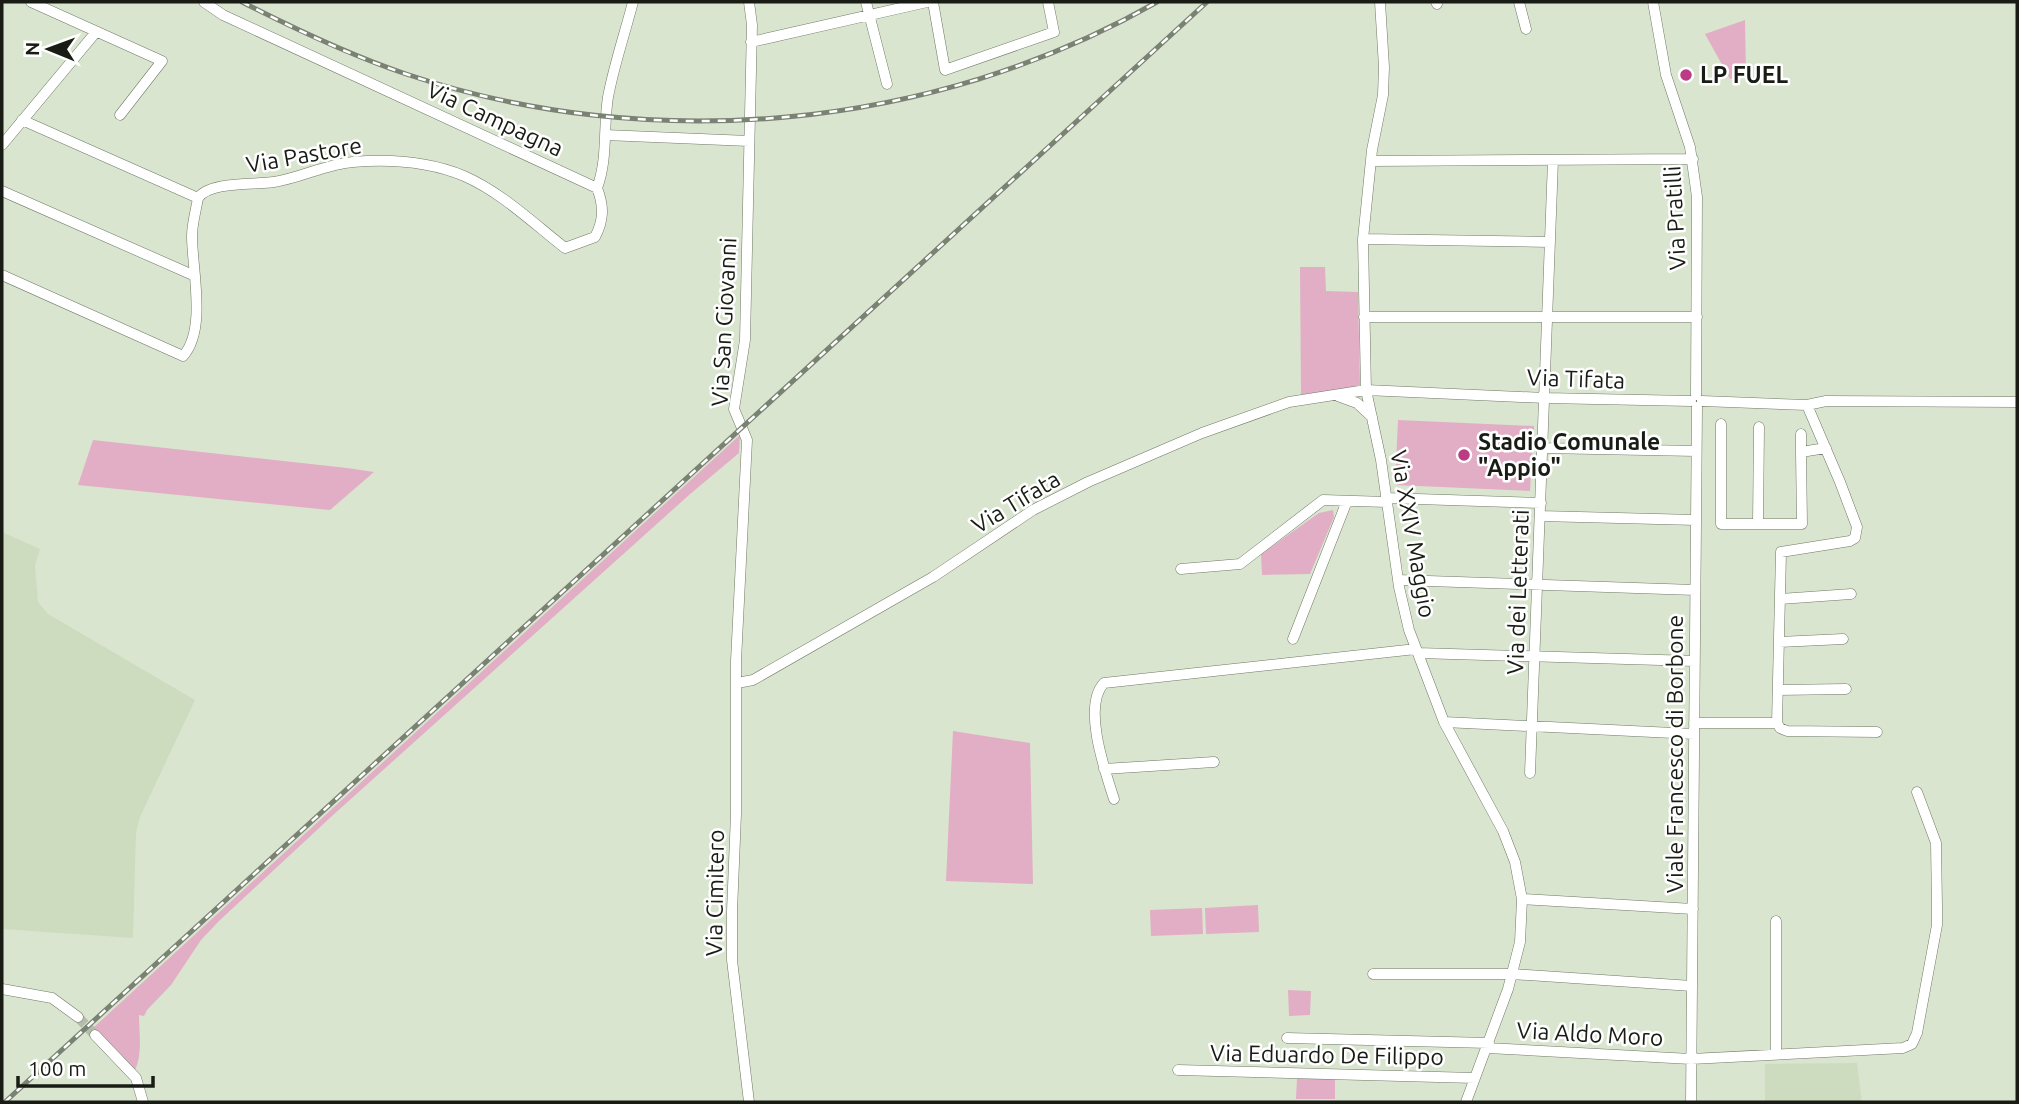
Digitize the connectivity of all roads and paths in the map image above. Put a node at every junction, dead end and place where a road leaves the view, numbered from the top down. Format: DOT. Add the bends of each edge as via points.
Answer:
graph roads {
  1 [pos="31,2"];
  2 [pos="204,2"];
  3 [pos="633,2"];
  4 [pos="749,2"];
  5 [pos="866,2"];
  6 [pos="927,2"];
  7 [pos="933,2"];
  8 [pos="1048,2"];
  9 [pos="1380,2"];
  10 [pos="1518,2"];
  11 [pos="1653,2"];
  12 [pos="869,15"];
  13 [pos="1525,29"];
  14 [pos="96,32"];
  15 [pos="751,42"];
  16 [pos="887,84"];
  17 [pos="120,116"];
  18 [pos="22,120"];
  19 [pos="605,135"];
  20 [pos="749,141"];
  21 [pos="2,145"];
  22 [pos="1371,156"];
  23 [pos="1692,159"];
  24 [pos="1553,160"];
  25 [pos="597,188"];
  26 [pos="2,191"];
  27 [pos="198,198"];
  28 [pos="1363,239"];
  29 [pos="1550,242"];
  30 [pos="2,275"];
  31 [pos="195,276"];
  32 [pos="1364,317"];
  33 [pos="1548,317"];
  34 [pos="1697,317"];
  35 [pos="1366,390"];
  36 [pos="1334,395"];
  37 [pos="1545,398"];
  38 [pos="1697,401"];
  39 [pos="2017,402"];
  40 [pos="1807,405"];
  41 [pos="1372,417"];
  42 [pos="1721,424"];
  43 [pos="1759,427"];
  44 [pos="1801,434"];
  45 [pos="1543,448"];
  46 [pos="1826,448"];
  47 [pos="1696,451"];
  48 [pos="1801,452"];
  49 [pos="1387,500"];
  50 [pos="1347,501"];
  51 [pos="1541,503"];
  52 [pos="1541,516"];
  53 [pos="1696,520"];
  54 [pos="1758,524"];
  55 [pos="1181,569"];
  56 [pos="1398,580"];
  57 [pos="1538,585"];
  58 [pos="1695,590"];
  59 [pos="1851,594"];
  60 [pos="1780,599"];
  61 [pos="1293,639"];
  62 [pos="1843,639"];
  63 [pos="1779,642"];
  64 [pos="1417,651"];
  65 [pos="1535,656"];
  66 [pos="1695,661"];
  67 [pos="737,683"];
  68 [pos="1846,689"];
  69 [pos="1778,690"];
  70 [pos="1444,722"];
  71 [pos="1694,723"];
  72 [pos="1777,723"];
  73 [pos="1533,725"];
  74 [pos="1877,732"];
  75 [pos="1694,734"];
  76 [pos="1214,762"];
  77 [pos="1104,769"];
  78 [pos="1530,773"];
  79 [pos="1917,792"];
  80 [pos="1114,799"];
  81 [pos="1522,899"];
  82 [pos="1693,909"];
  83 [pos="1776,921"];
  84 [pos="1373,974"];
  85 [pos="1512,974"];
  86 [pos="1692,986"];
  87 [pos="2,989"];
  88 [pos="78,1017"];
  89 [pos="94,1035"];
  90 [pos="1287,1038"];
  91 [pos="1488,1045"];
  92 [pos="1776,1054"];
  93 [pos="1691,1059"];
  94 [pos="1178,1070"];
  95 [pos="1475,1078"];
  96 [pos="143,1102"];
  97 [pos="749,1102"];
  98 [pos="1465,1102"];
  99 [pos="1691,1102"];
  1 -- 14 [label="street"];
  2 -- 25 [label="street, Via Campagna" via="223,15"];
  3 -- 19 [label="street" via="608,98"];
  4 -- 15 [label="street, Via San Giovanni"];
  5 -- 12 [label="street"];
  6 -- 12 [label="street"];
  7 -- 8 [label="street" via="945,70 1054,33"];
  9 -- 22 [label="street, Via XXIV Maggio" via="1383,86"];
  10 -- 13 [label="street"];
  11 -- 23 [label="street, Via Pratilli" via="1666,75"];
  12 -- 15 [label="street"];
  12 -- 16 [label="street"];
  14 -- 17 [label="street" via="162,61"];
  14 -- 18 [label="street"];
  15 -- 20 [label="street, Via San Giovanni"];
  18 -- 21 [label="street"];
  18 -- 27 [label="street"];
  19 -- 20 [label="street"];
  19 -- 25 [label="street"];
  20 -- 67 [label="street, Via San Giovanni" via="745,340 734,410 747,440"];
  22 -- 24 [label="street"];
  22 -- 28 [label="street, Via XXIV Maggio"];
  23 -- 24 [label="street"];
  23 -- 34 [label="street, Via Pratilli" via="1697,197"];
  24 -- 29 [label="street, Via dei Letterati"];
  25 -- 27 [label="street, Via Pastore" via="603,204 595,237 565,247 484,187 463,176 406,162 351,162 280,181 220,186"];
  26 -- 31 [label="street"];
  27 -- 31 [label="street" via="192,234"];
  28 -- 29 [label="street"];
  28 -- 32 [label="street, Via XXIV Maggio"];
  29 -- 33 [label="street, Via dei Letterati"];
  30 -- 31 [label="street" via="183,356 195,325"];
  32 -- 33 [label="street"];
  32 -- 35 [label="street, Via XXIV Maggio"];
  33 -- 34 [label="street"];
  33 -- 37 [label="street, Via dei Letterati"];
  34 -- 38 [label="street, Via Pratilli"];
  35 -- 36 [label="street, Via Tifata"];
  35 -- 37 [label="street, Via Tifata"];
  35 -- 41 [label="street, Via XXIV Maggio"];
  36 -- 41 [label="street" via="1357,403"];
  36 -- 67 [label="street, Via Tifata" via="1289,402 1088,482 1033,510 933,577 777,667 754,680"];
  37 -- 38 [label="street, Via Tifata"];
  37 -- 45 [label="street, Via dei Letterati"];
  38 -- 40 [label="street, Via Tifata"];
  38 -- 47 [label="street, Viale Francesco di Borbone"];
  39 -- 40 [label="street, Via Tifata" via="1826,401"];
  40 -- 46 [label="street"];
  41 -- 49 [label="street, Via XXIV Maggio"];
  42 -- 54 [label="street" via="1721,524"];
  43 -- 54 [label="street"];
  44 -- 48 [label="street"];
  45 -- 47 [label="street"];
  45 -- 51 [label="street, Via dei Letterati"];
  46 -- 48 [label="street"];
  46 -- 60 [label="street" via="1856,534 1850,541 1781,552"];
  47 -- 53 [label="street, Viale Francesco di Borbone"];
  48 -- 54 [label="street" via="1802,524"];
  49 -- 50 [label="street"];
  49 -- 51 [label="street"];
  49 -- 56 [label="street, Via XXIV Maggio"];
  50 -- 55 [label="street" via="1322,500 1240,564"];
  50 -- 61 [label="street"];
  51 -- 52 [label="street, Via dei Letterati"];
  52 -- 53 [label="street"];
  52 -- 57 [label="street, Via dei Letterati"];
  53 -- 58 [label="street, Viale Francesco di Borbone"];
  56 -- 57 [label="street"];
  56 -- 64 [label="street, Via XXIV Maggio"];
  57 -- 58 [label="street"];
  57 -- 65 [label="street, Via dei Letterati"];
  58 -- 66 [label="street, Viale Francesco di Borbone"];
  59 -- 60 [label="street"];
  60 -- 63 [label="street"];
  62 -- 63 [label="street"];
  63 -- 69 [label="street"];
  64 -- 65 [label="street"];
  64 -- 70 [label="street, Via XXIV Maggio"];
  64 -- 77 [label="street" via="1104,682 1096,696"];
  65 -- 66 [label="street"];
  65 -- 73 [label="street, Via dei Letterati"];
  66 -- 71 [label="street, Viale Francesco di Borbone"];
  67 -- 97 [label="street, Via Cimitero" via="732,960"];
  68 -- 69 [label="street"];
  69 -- 72 [label="street"];
  70 -- 73 [label="street"];
  70 -- 81 [label="street, Via XXIV Maggio" via="1503,831"];
  71 -- 72 [label="street"];
  71 -- 75 [label="street, Viale Francesco di Borbone"];
  72 -- 74 [label="street" via="1787,731"];
  73 -- 75 [label="street"];
  73 -- 78 [label="street, Via dei Letterati"];
  75 -- 82 [label="street, Viale Francesco di Borbone"];
  76 -- 77 [label="street"];
  77 -- 80 [label="street"];
  79 -- 92 [label="street, Via Aldo Moro" via="1936,843 1937,925 1912,1044"];
  81 -- 82 [label="street"];
  81 -- 85 [label="street, Via XXIV Maggio" via="1520,942"];
  82 -- 86 [label="street, Viale Francesco di Borbone"];
  83 -- 92 [label="street"];
  84 -- 85 [label="street"];
  85 -- 86 [label="street"];
  85 -- 91 [label="street, Via XXIV Maggio"];
  86 -- 93 [label="street, Viale Francesco di Borbone"];
  87 -- 88 [label="street" via="52,998"];
  89 -- 96 [label="street" via="136,1078"];
  90 -- 91 [label="street, Via Aldo Moro"];
  91 -- 93 [label="street, Via Aldo Moro"];
  91 -- 95 [label="street, Via XXIV Maggio"];
  92 -- 93 [label="street, Via Aldo Moro"];
  93 -- 99 [label="street, Viale Francesco di Borbone"];
  94 -- 95 [label="street, Via Eduardo De Filippo"];
  95 -- 98 [label="street, Via XXIV Maggio"];
}
